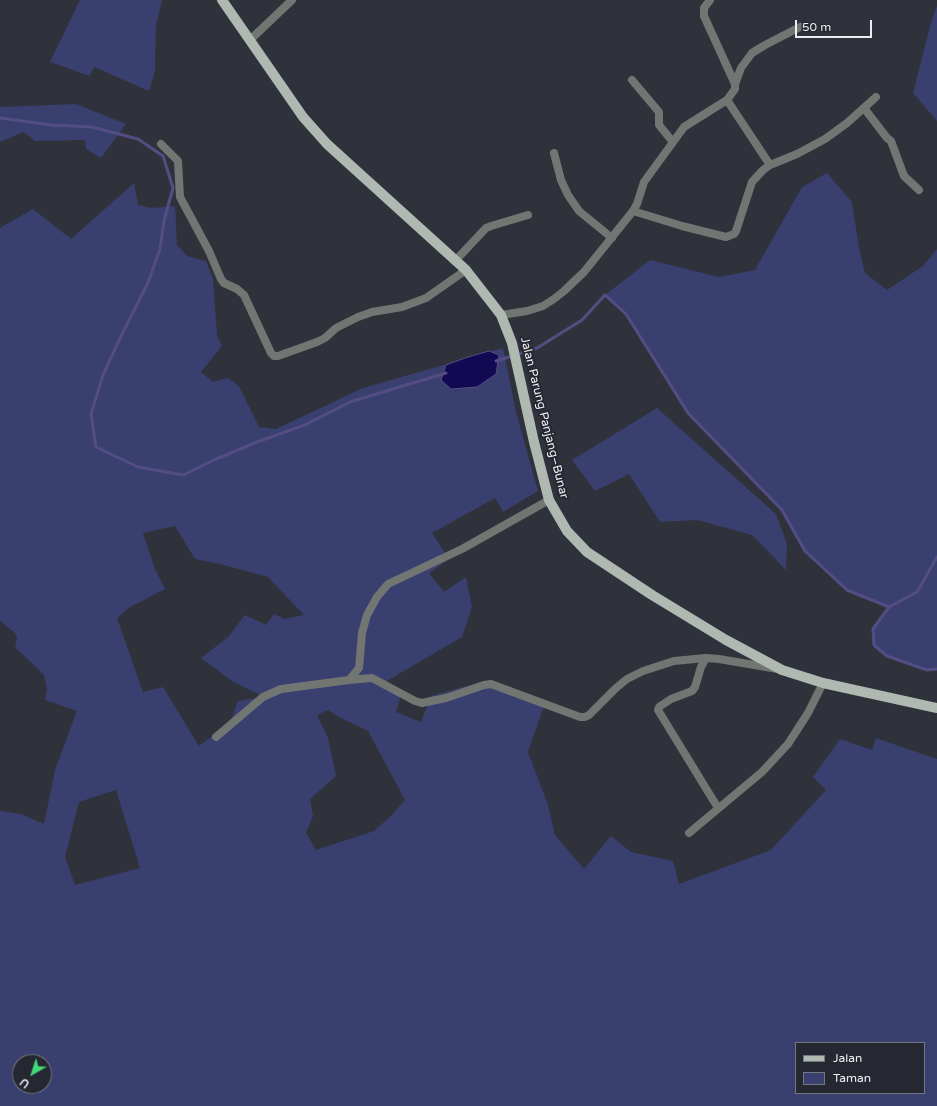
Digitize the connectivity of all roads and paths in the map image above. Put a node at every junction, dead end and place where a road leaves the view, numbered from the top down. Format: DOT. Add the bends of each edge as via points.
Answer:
graph roads {
  1 [pos="222,0"];
  2 [pos="292,0"];
  3 [pos="710,0"];
  4 [pos="800,27"];
  5 [pos="250,40"];
  6 [pos="632,80"];
  7 [pos="735,84"];
  8 [pos="876,97"];
  9 [pos="727,100"];
  10 [pos="864,108"];
  11 [pos="673,142"];
  12 [pos="161,144"];
  13 [pos="554,153"];
  14 [pos="770,165"];
  15 [pos="919,190"];
  16 [pos="633,211"];
  17 [pos="528,215"];
  18 [pos="612,238"];
  19 [pos="456,260"];
  20 [pos="466,270"];
  21 [pos="501,315"];
  22 [pos="549,500"];
  23 [pos="706,658"];
  24 [pos="782,670"];
  25 [pos="348,680"];
  26 [pos="823,683"];
  27 [pos="937,708"];
  28 [pos="216,737"];
  29 [pos="718,808"];
  30 [pos="689,833"];
  1 -- 5 [label="main road, Jalan Parung Panjang–Bunar"];
  2 -- 5 [label="street"];
  3 -- 7 [label="street" via="704,8 704,16"];
  4 -- 7 [label="street" via="752,53 741,68"];
  5 -- 19 [label="main road, Jalan Parung Panjang–Bunar" via="303,117 327,144"];
  6 -- 11 [label="street" via="659,112 659,125"];
  7 -- 9 [label="street" via="735,89"];
  8 -- 10 [label="street"];
  9 -- 11 [label="street" via="684,127"];
  9 -- 14 [label="street"];
  10 -- 14 [label="street" via="825,139"];
  10 -- 15 [label="street" via="891,141 904,176"];
  11 -- 16 [label="street" via="644,182 638,204"];
  12 -- 20 [label="street" via="178,161 180,197 221,279 244,295 274,356 317,342 336,328 358,317 402,307 426,298"];
  13 -- 18 [label="street" via="568,195 579,211"];
  14 -- 16 [label="street" via="752,182 736,230 734,234 726,237"];
  16 -- 18 [label="street"];
  17 -- 19 [label="street" via="486,228"];
  18 -- 21 [label="street" via="584,272 554,299 527,311"];
  19 -- 20 [label="main road, Jalan Parung Panjang–Bunar"];
  20 -- 21 [label="main road, Jalan Parung Panjang–Bunar"];
  21 -- 22 [label="main road, Jalan Parung Panjang–Bunar" via="512,343"];
  22 -- 24 [label="main road, Jalan Parung Panjang–Bunar" via="567,531 587,552 726,640"];
  22 -- 25 [label="street" via="462,549 388,584 367,615 362,633 359,668"];
  23 -- 24 [label="street"];
  23 -- 25 [label="street" via="674,661 643,671 616,688 585,717 491,684 422,703 372,678"];
  23 -- 29 [label="street" via="696,687 671,699 658,707 658,710"];
  24 -- 26 [label="main road, Jalan Parung Panjang–Bunar"];
  25 -- 28 [label="street" via="281,689 262,697"];
  26 -- 27 [label="main road, Jalan Parung Panjang–Bunar"];
  26 -- 29 [label="street" via="788,744 762,772"];
  29 -- 30 [label="street"];
}
